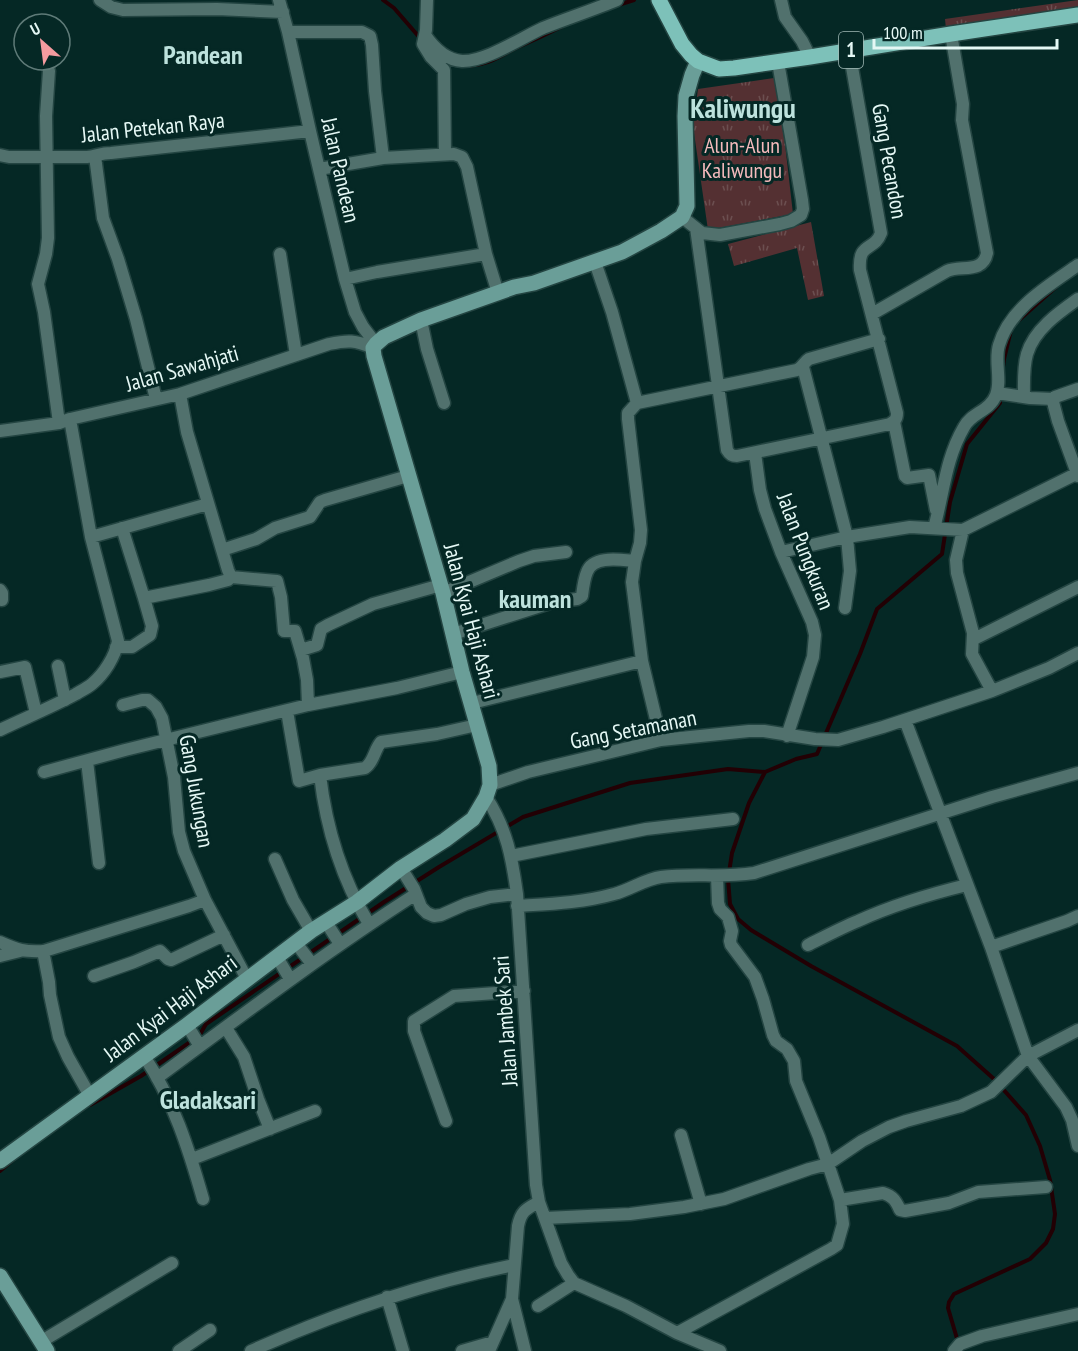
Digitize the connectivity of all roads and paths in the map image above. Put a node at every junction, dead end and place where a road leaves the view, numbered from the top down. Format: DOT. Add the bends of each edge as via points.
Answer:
graph roads {
  1 [pos="100,0"];
  2 [pos="427,0"];
  3 [pos="617,0"];
  4 [pos="659,0"];
  5 [pos="781,0"];
  6 [pos="281,6"];
  7 [pos="1078,15"];
  8 [pos="288,32"];
  9 [pos="951,34"];
  10 [pos="423,39"];
  11 [pos="849,50"];
  12 [pos="810,57"];
  13 [pos="698,61"];
  14 [pos="778,62"];
  15 [pos="49,72"];
  16 [pos="310,131"];
  17 [pos="445,154"];
  18 [pos="0,155"];
  19 [pos="95,156"];
  20 [pos="47,157"];
  21 [pos="383,158"];
  22 [pos="319,169"];
  23 [pos="682,217"];
  24 [pos="696,228"];
  25 [pos="280,254"];
  26 [pos="486,254"];
  27 [pos="595,262"];
  28 [pos="1078,265"];
  29 [pos="345,279"];
  30 [pos="498,293"];
  31 [pos="1078,299"];
  32 [pos="872,314"];
  33 [pos="421,320"];
  34 [pos="879,339"];
  35 [pos="375,346"];
  36 [pos="296,355"];
  37 [pos="803,367"];
  38 [pos="719,386"];
  39 [pos="1078,389"];
  40 [pos="999,393"];
  41 [pos="180,394"];
  42 [pos="1020,397"];
  43 [pos="156,399"];
  44 [pos="1054,399"];
  45 [pos="444,403"];
  46 [pos="637,404"];
  47 [pos="65,421"];
  48 [pos="894,422"];
  49 [pos="0,431"];
  50 [pos="822,439"];
  51 [pos="755,453"];
  52 [pos="1078,474"];
  53 [pos="408,476"];
  54 [pos="208,504"];
  55 [pos="936,524"];
  56 [pos="122,528"];
  57 [pos="960,530"];
  58 [pos="91,537"];
  59 [pos="847,537"];
  60 [pos="222,550"];
  61 [pos="566,552"];
  62 [pos="781,552"];
  63 [pos="635,561"];
  64 [pos="231,577"];
  65 [pos="1078,587"];
  66 [pos="442,589"];
  67 [pos="144,598"];
  68 [pos="845,608"];
  69 [pos="453,634"];
  70 [pos="974,639"];
  71 [pos="117,647"];
  72 [pos="301,650"];
  73 [pos="1078,653"];
  74 [pos="642,661"];
  75 [pos="58,666"];
  76 [pos="0,672"];
  77 [pos="462,672"];
  78 [pos="992,691"];
  79 [pos="65,699"];
  80 [pos="472,703"];
  81 [pos="123,705"];
  82 [pos="308,705"];
  83 [pos="287,711"];
  84 [pos="36,713"];
  85 [pos="905,720"];
  86 [pos="477,725"];
  87 [pos="0,730"];
  88 [pos="787,736"];
  89 [pos="167,740"];
  90 [pos="661,741"];
  91 [pos="87,761"];
  92 [pos="44,772"];
  93 [pos="1078,773"];
  94 [pos="320,775"];
  95 [pos="488,791"];
  96 [pos="940,814"];
  97 [pos="733,819"];
  98 [pos="511,856"];
  99 [pos="275,859"];
  100 [pos="99,863"];
  101 [pos="404,872"];
  102 [pos="719,876"];
  103 [pos="967,885"];
  104 [pos="415,892"];
  105 [pos="205,900"];
  106 [pos="517,900"];
  107 [pos="358,905"];
  108 [pos="1078,916"];
  109 [pos="369,924"];
  110 [pos="328,926"];
  111 [pos="311,931"];
  112 [pos="224,935"];
  113 [pos="0,942"];
  114 [pos="340,944"];
  115 [pos="808,945"];
  116 [pos="299,946"];
  117 [pos="991,947"];
  118 [pos="20,951"];
  119 [pos="43,951"];
  120 [pos="0,956"];
  121 [pos="279,960"];
  122 [pos="312,964"];
  123 [pos="94,976"];
  124 [pos="247,979"];
  125 [pos="290,979"];
  126 [pos="524,991"];
  127 [pos="189,1027"];
  128 [pos="226,1028"];
  129 [pos="1078,1030"];
  130 [pos="198,1042"];
  131 [pos="1028,1056"];
  132 [pos="146,1059"];
  133 [pos="157,1077"];
  134 [pos="90,1096"];
  135 [pos="315,1111"];
  136 [pos="1075,1118"];
  137 [pos="446,1120"];
  138 [pos="270,1129"];
  139 [pos="681,1135"];
  140 [pos="1078,1146"];
  141 [pos="192,1159"];
  142 [pos="0,1161"];
  143 [pos="828,1164"];
  144 [pos="1046,1187"];
  145 [pos="203,1199"];
  146 [pos="840,1200"];
  147 [pos="539,1202"];
  148 [pos="700,1204"];
  149 [pos="545,1218"];
  150 [pos="172,1263"];
  151 [pos="514,1265"];
  152 [pos="0,1276"];
  153 [pos="574,1283"];
  154 [pos="387,1297"];
  155 [pos="512,1299"];
  156 [pos="538,1306"];
  157 [pos="1078,1314"];
  158 [pos="210,1330"];
  159 [pos="677,1333"];
  160 [pos="44,1346"];
  161 [pos="491,1347"];
  162 [pos="957,1348"];
  163 [pos="184,1350"];
  164 [pos="251,1351"];
  165 [pos="403,1351"];
  166 [pos="462,1351"];
  167 [pos="525,1351"];
  168 [pos="720,1351"];
  1 -- 6 [label="street" via="123,10"];
  2 -- 10 [label="street"];
  3 -- 10 [label="street" via="478,59 448,58"];
  4 -- 13 [label="main road" via="682,44"];
  5 -- 12 [label="street" via="785,18"];
  6 -- 8 [label="street, Jalan Pandean"];
  7 -- 9 [label="main road, 1"];
  8 -- 16 [label="street, Jalan Pandean"];
  8 -- 21 [label="street" via="362,32 370,36"];
  9 -- 11 [label="main road, 1"];
  9 -- 32 [label="street" via="987,258 971,269 947,271"];
  10 -- 17 [label="street" via="430,57 444,70"];
  11 -- 12 [label="main road, 1"];
  11 -- 32 [label="street, Gang Pecandon" via="881,233 860,255"];
  12 -- 14 [label="main road, 1"];
  13 -- 14 [label="main road, 1" via="719,69"];
  13 -- 23 [label="main road" via="686,96 687,206"];
  14 -- 24 [label="street" via="802,200 801,216 720,235"];
  15 -- 20 [label="street"];
  16 -- 19 [label="street, Jalan Petekan Raya"];
  16 -- 22 [label="street, Jalan Pandean"];
  17 -- 21 [label="street"];
  17 -- 26 [label="street" via="458,155 465,161"];
  18 -- 20 [label="street, Jalan Petekan Raya"];
  19 -- 20 [label="street, Jalan Petekan Raya"];
  19 -- 43 [label="street" via="103,218 133,309"];
  20 -- 47 [label="street" via="48,238 39,284"];
  21 -- 22 [label="street"];
  22 -- 29 [label="street, Jalan Pandean"];
  23 -- 24 [label="street"];
  23 -- 27 [label="main road" via="622,252"];
  24 -- 38 [label="street"];
  25 -- 36 [label="street"];
  26 -- 29 [label="street"];
  26 -- 30 [label="street"];
  27 -- 30 [label="main road"];
  27 -- 46 [label="street"];
  28 -- 40 [label="street" via="1011,320 999,345"];
  29 -- 35 [label="street, Jalan Pandean" via="355,312"];
  30 -- 33 [label="main road"];
  31 -- 42 [label="street" via="1033,340 1026,356"];
  32 -- 34 [label="street, Gang Pecandon"];
  33 -- 35 [label="main road" via="384,337"];
  33 -- 45 [label="street"];
  34 -- 37 [label="street" via="809,358"];
  34 -- 48 [label="street, Gang Pecandon" via="897,413"];
  35 -- 36 [label="street, Jalan Sawahjati" via="343,341"];
  35 -- 53 [label="main road, Jalan Kyai Haji Ashari" via="374,356"];
  36 -- 41 [label="street, Jalan Sawahjati"];
  37 -- 38 [label="street"];
  37 -- 50 [label="street"];
  38 -- 46 [label="street"];
  38 -- 51 [label="street" via="727,450 732,456"];
  39 -- 44 [label="street"];
  40 -- 42 [label="street"];
  40 -- 55 [label="street" via="962,429 946,468"];
  41 -- 43 [label="street, Jalan Sawahjati"];
  41 -- 54 [label="street"];
  42 -- 44 [label="street"];
  43 -- 47 [label="street, Jalan Sawahjati"];
  44 -- 52 [label="street" via="1054,409"];
  46 -- 63 [label="street" via="628,413 641,530"];
  47 -- 49 [label="street, Jalan Sawahjati"];
  47 -- 58 [label="street"];
  48 -- 50 [label="street"];
  48 -- 55 [label="street, Gang Pecandon" via="905,476 929,475"];
  50 -- 51 [label="street"];
  50 -- 59 [label="street"];
  51 -- 62 [label="street, Jalan Pungkuran" via="762,500"];
  52 -- 57 [label="street"];
  53 -- 60 [label="street" via="325,500 310,517"];
  53 -- 66 [label="main road, Jalan Kyai Haji Ashari"];
  54 -- 56 [label="street"];
  54 -- 60 [label="street"];
  55 -- 57 [label="street"];
  55 -- 59 [label="street"];
  56 -- 58 [label="street"];
  56 -- 67 [label="street"];
  57 -- 70 [label="street" via="957,573"];
  58 -- 71 [label="street"];
  59 -- 62 [label="street"];
  59 -- 68 [label="street" via="850,571"];
  60 -- 64 [label="street"];
  61 -- 66 [label="street" via="534,556"];
  62 -- 88 [label="street, Jalan Pungkuran" via="815,635 813,657"];
  63 -- 69 [label="street" via="608,560 593,565 587,572 582,596 577,599 554,602"];
  63 -- 74 [label="street" via="632,582"];
  64 -- 67 [label="street"];
  64 -- 72 [label="street" via="277,581 284,631 295,631"];
  65 -- 70 [label="street"];
  66 -- 69 [label="main road, Jalan Kyai Haji Ashari"];
  66 -- 72 [label="street" via="380,602 352,613 321,629 317,645"];
  67 -- 71 [label="street" via="152,626 150,635 132,647"];
  69 -- 77 [label="main road, Jalan Kyai Haji Ashari"];
  70 -- 78 [label="street" via="972,654"];
  71 -- 79 [label="street" via="91,685"];
  72 -- 82 [label="street"];
  73 -- 78 [label="street, Gang Setamanan"];
  74 -- 80 [label="street"];
  74 -- 90 [label="street"];
  75 -- 79 [label="street"];
  76 -- 84 [label="street" via="25,667"];
  77 -- 80 [label="main road, Jalan Kyai Haji Ashari"];
  77 -- 82 [label="street"];
  78 -- 85 [label="street, Gang Setamanan"];
  79 -- 84 [label="street"];
  80 -- 86 [label="main road, Jalan Kyai Haji Ashari"];
  81 -- 89 [label="street, Gang Jukungan" via="142,700 153,703 162,718"];
  82 -- 83 [label="street"];
  83 -- 89 [label="street"];
  83 -- 94 [label="street" via="300,781"];
  84 -- 87 [label="street"];
  85 -- 88 [label="street, Gang Setamanan" via="838,740"];
  85 -- 96 [label="street"];
  86 -- 94 [label="street" via="381,742 365,768"];
  86 -- 95 [label="main road, Jalan Kyai Haji Ashari" via="489,766"];
  88 -- 90 [label="street, Gang Setamanan" via="749,731"];
  89 -- 91 [label="street"];
  89 -- 105 [label="street, Gang Jukungan" via="179,832"];
  90 -- 95 [label="street, Gang Setamanan" via="528,772"];
  91 -- 92 [label="street"];
  91 -- 100 [label="street"];
  93 -- 96 [label="street"];
  94 -- 107 [label="street" via="333,839"];
  95 -- 98 [label="street, Jalan Jambek Sari"];
  95 -- 101 [label="main road, Jalan Kyai Haji Ashari" via="473,819"];
  96 -- 102 [label="street" via="764,870"];
  96 -- 103 [label="street"];
  97 -- 98 [label="street" via="646,829"];
  98 -- 106 [label="street, Jalan Jambek Sari"];
  99 -- 111 [label="street"];
  101 -- 104 [label="street"];
  101 -- 107 [label="main road, Jalan Kyai Haji Ashari"];
  102 -- 106 [label="street" via="660,877 616,894 571,902"];
  102 -- 143 [label="street" via="718,903 728,917 731,945 755,977 776,1041 790,1052 794,1061 796,1081"];
  103 -- 115 [label="street" via="893,907"];
  103 -- 117 [label="street"];
  104 -- 106 [label="street" via="424,911 434,916 490,897"];
  104 -- 109 [label="street"];
  105 -- 112 [label="street, Gang Jukungan"];
  105 -- 119 [label="street"];
  106 -- 126 [label="street, Jalan Jambek Sari"];
  107 -- 109 [label="street"];
  107 -- 110 [label="main road, Jalan Kyai Haji Ashari"];
  108 -- 117 [label="street"];
  109 -- 114 [label="street"];
  110 -- 111 [label="main road, Jalan Kyai Haji Ashari"];
  110 -- 114 [label="street"];
  111 -- 116 [label="main road, Jalan Kyai Haji Ashari"];
  112 -- 123 [label="street" via="171,960 159,952"];
  112 -- 124 [label="street, Gang Jukungan"];
  113 -- 118 [label="street"];
  114 -- 122 [label="street"];
  116 -- 121 [label="main road, Jalan Kyai Haji Ashari"];
  116 -- 122 [label="street"];
  117 -- 131 [label="street"];
  118 -- 119 [label="street"];
  118 -- 120 [label="street"];
  119 -- 134 [label="street" via="60,1037"];
  121 -- 124 [label="main road, Jalan Kyai Haji Ashari"];
  121 -- 125 [label="street"];
  122 -- 125 [label="street"];
  124 -- 127 [label="main road, Jalan Kyai Haji Ashari"];
  125 -- 128 [label="street"];
  126 -- 137 [label="street" via="454,996 414,1022"];
  126 -- 147 [label="street, Jalan Jambek Sari"];
  127 -- 130 [label="street"];
  127 -- 132 [label="main road, Jalan Kyai Haji Ashari"];
  128 -- 133 [label="street"];
  128 -- 138 [label="street" via="244,1057"];
  129 -- 131 [label="street"];
  131 -- 136 [label="street"];
  131 -- 143 [label="street" via="991,1092 962,1106 889,1127"];
  132 -- 133 [label="street"];
  132 -- 134 [label="main road, Jalan Kyai Haji Ashari"];
  133 -- 141 [label="street"];
  134 -- 142 [label="main road, Jalan Kyai Haji Ashari"];
  135 -- 138 [label="street"];
  136 -- 140 [label="street"];
  138 -- 141 [label="street"];
  139 -- 148 [label="street"];
  141 -- 145 [label="street"];
  143 -- 146 [label="street"];
  143 -- 148 [label="street"];
  144 -- 146 [label="street" via="978,1192 949,1203 905,1211 883,1193"];
  146 -- 159 [label="street" via="843,1224 837,1245"];
  147 -- 149 [label="street, Jalan Jambek Sari"];
  147 -- 151 [label="street" via="520,1215"];
  148 -- 149 [label="street" via="630,1214"];
  149 -- 153 [label="street, Jalan Jambek Sari" via="561,1263"];
  150 -- 160 [label="street"];
  151 -- 154 [label="street"];
  151 -- 155 [label="street"];
  152 -- 160 [label="main road"];
  153 -- 156 [label="street"];
  153 -- 159 [label="street"];
  154 -- 164 [label="street"];
  154 -- 165 [label="street"];
  155 -- 161 [label="street"];
  155 -- 167 [label="street"];
  157 -- 162 [label="street" via="982,1336"];
  158 -- 163 [label="street"];
  159 -- 168 [label="street"];
  161 -- 166 [label="street"];
}
